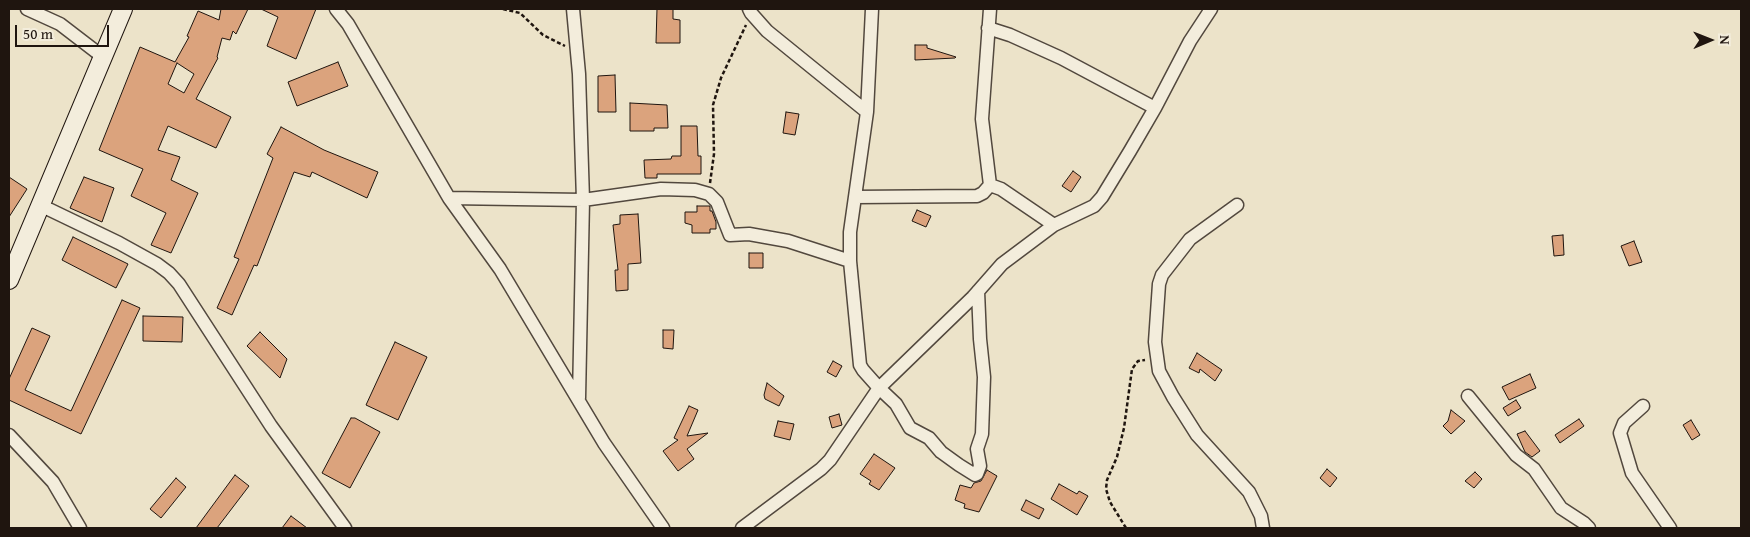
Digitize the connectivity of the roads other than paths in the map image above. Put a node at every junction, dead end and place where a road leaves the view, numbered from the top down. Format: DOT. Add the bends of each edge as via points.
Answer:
graph roads {
  1 [pos="27,9"];
  2 [pos="122,9"];
  3 [pos="336,9"];
  4 [pos="573,9"];
  5 [pos="872,9"];
  6 [pos="990,9"];
  7 [pos="1211,9"];
  8 [pos="750,11"];
  9 [pos="988,28"];
  10 [pos="102,57"];
  11 [pos="1155,108"];
  12 [pos="867,112"];
  13 [pos="990,185"];
  14 [pos="856,197"];
  15 [pos="448,198"];
  16 [pos="583,200"];
  17 [pos="40,205"];
  18 [pos="1237,205"];
  19 [pos="1054,225"];
  20 [pos="850,261"];
  21 [pos="9,280"];
  22 [pos="978,291"];
  23 [pos="879,388"];
  24 [pos="1468,396"];
  25 [pos="579,399"];
  26 [pos="1643,406"];
  27 [pos="9,435"];
  28 [pos="1583,527"];
  29 [pos="80,528"];
  30 [pos="345,528"];
  31 [pos="663,528"];
  32 [pos="742,528"];
  33 [pos="1263,528"];
  34 [pos="1670,528"];
  1 -- 10 [label="street" via="60,24"];
  2 -- 10 [label="street"];
  3 -- 15 [label="street" via="348,24"];
  4 -- 16 [label="street"];
  5 -- 12 [label="street"];
  6 -- 9 [label="street"];
  7 -- 11 [label="street"];
  8 -- 12 [label="street" via="767,31"];
  9 -- 11 [label="street" via="1061,58"];
  9 -- 13 [label="street" via="982,119"];
  10 -- 17 [label="street"];
  11 -- 19 [label="street" via="1102,197 1094,206"];
  12 -- 14 [label="street"];
  13 -- 14 [label="street" via="977,196"];
  13 -- 19 [label="street"];
  14 -- 20 [label="street" via="850,232"];
  15 -- 16 [label="street"];
  15 -- 25 [label="street" via="500,269"];
  16 -- 20 [label="street" via="660,189 695,190 709,194 717,202 730,236 749,234 788,241"];
  16 -- 25 [label="street"];
  17 -- 21 [label="street"];
  17 -- 30 [label="street" via="119,243 169,273 271,426"];
  18 -- 33 [label="street" via="1190,239 1162,276 1155,342 1158,365 1172,397 1197,435 1249,492"];
  19 -- 22 [label="street" via="1002,264"];
  20 -- 23 [label="street" via="860,365"];
  22 -- 23 [label="street"];
  22 -- 23 [label="street" via="984,377 977,474 959,465 929,438 910,428 896,404"];
  23 -- 32 [label="street" via="830,460"];
  24 -- 28 [label="street" via="1516,455 1534,469 1561,508"];
  25 -- 31 [label="street" via="604,443"];
  26 -- 34 [label="street" via="1624,423 1620,433 1632,473"];
  27 -- 29 [label="street" via="53,482"];
}
